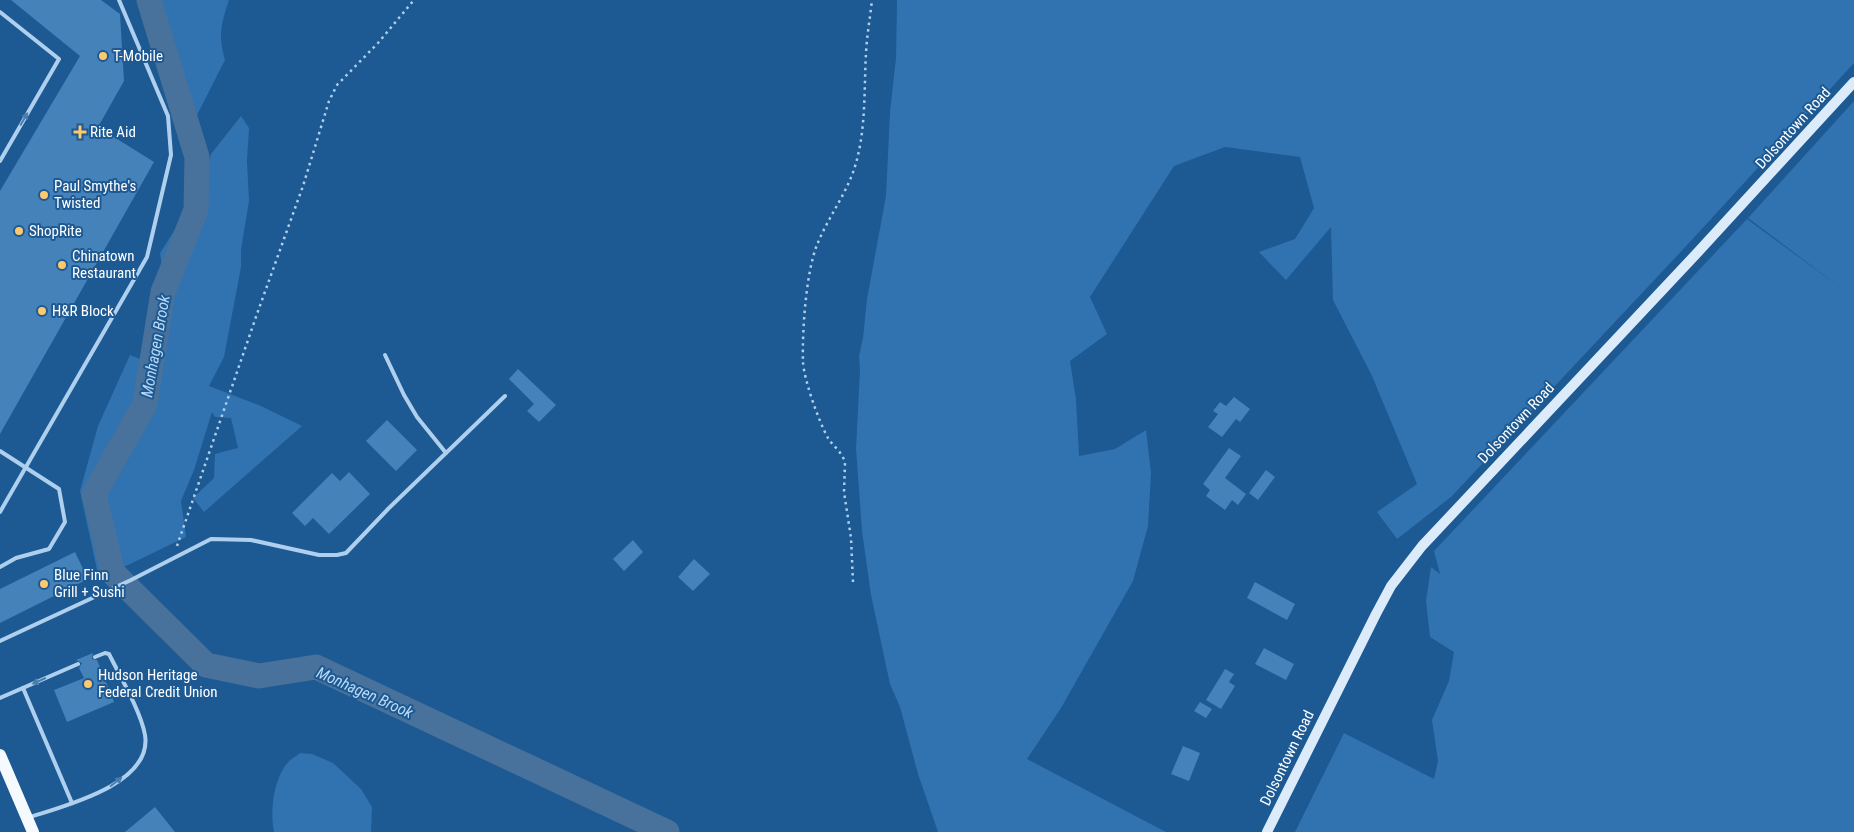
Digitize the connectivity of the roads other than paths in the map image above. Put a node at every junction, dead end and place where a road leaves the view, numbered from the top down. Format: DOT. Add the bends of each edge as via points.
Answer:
graph roads {
  1 [pos="119,0"];
  2 [pos="0,12"];
  3 [pos="1854,82"];
  4 [pos="0,161"];
  5 [pos="385,355"];
  6 [pos="505,396"];
  7 [pos="0,451"];
  8 [pos="446,453"];
  9 [pos="27,467"];
  10 [pos="0,512"];
  11 [pos="0,566"];
  12 [pos="0,641"];
  13 [pos="95,656"];
  14 [pos="78,664"];
  15 [pos="23,688"];
  16 [pos="0,698"];
  17 [pos="0,755"];
  18 [pos="72,802"];
  19 [pos="28,818"];
  20 [pos="33,832"];
  21 [pos="1268,832"];
  1 -- 9 [label="lane" via="168,116 171,155 147,257"];
  4 -- 2 [label="lane, one-way" via="59,59"];
  3 -- 21 [label="street, Dolsontown Road" via="1406,565 1376,614"];
  5 -- 8 [label="lane" via="417,417"];
  6 -- 8 [label="lane"];
  7 -- 9 [label="lane"];
  8 -- 12 [label="lane" via="346,553 319,555 252,540 211,539"];
  9 -- 10 [label="lane"];
  9 -- 11 [label="lane" via="58,489 65,522 49,549"];
  18 -- 13 [label="lane, one-way" via="111,786 131,771 141,759 144,749 142,724 110,654 105,652"];
  14 -- 15 [label="lane, one-way"];
  15 -- 16 [label="lane"];
  15 -- 18 [label="lane"];
  17 -- 19 [label="main road"];
  18 -- 19 [label="lane"];
  19 -- 20 [label="main road"];
}
